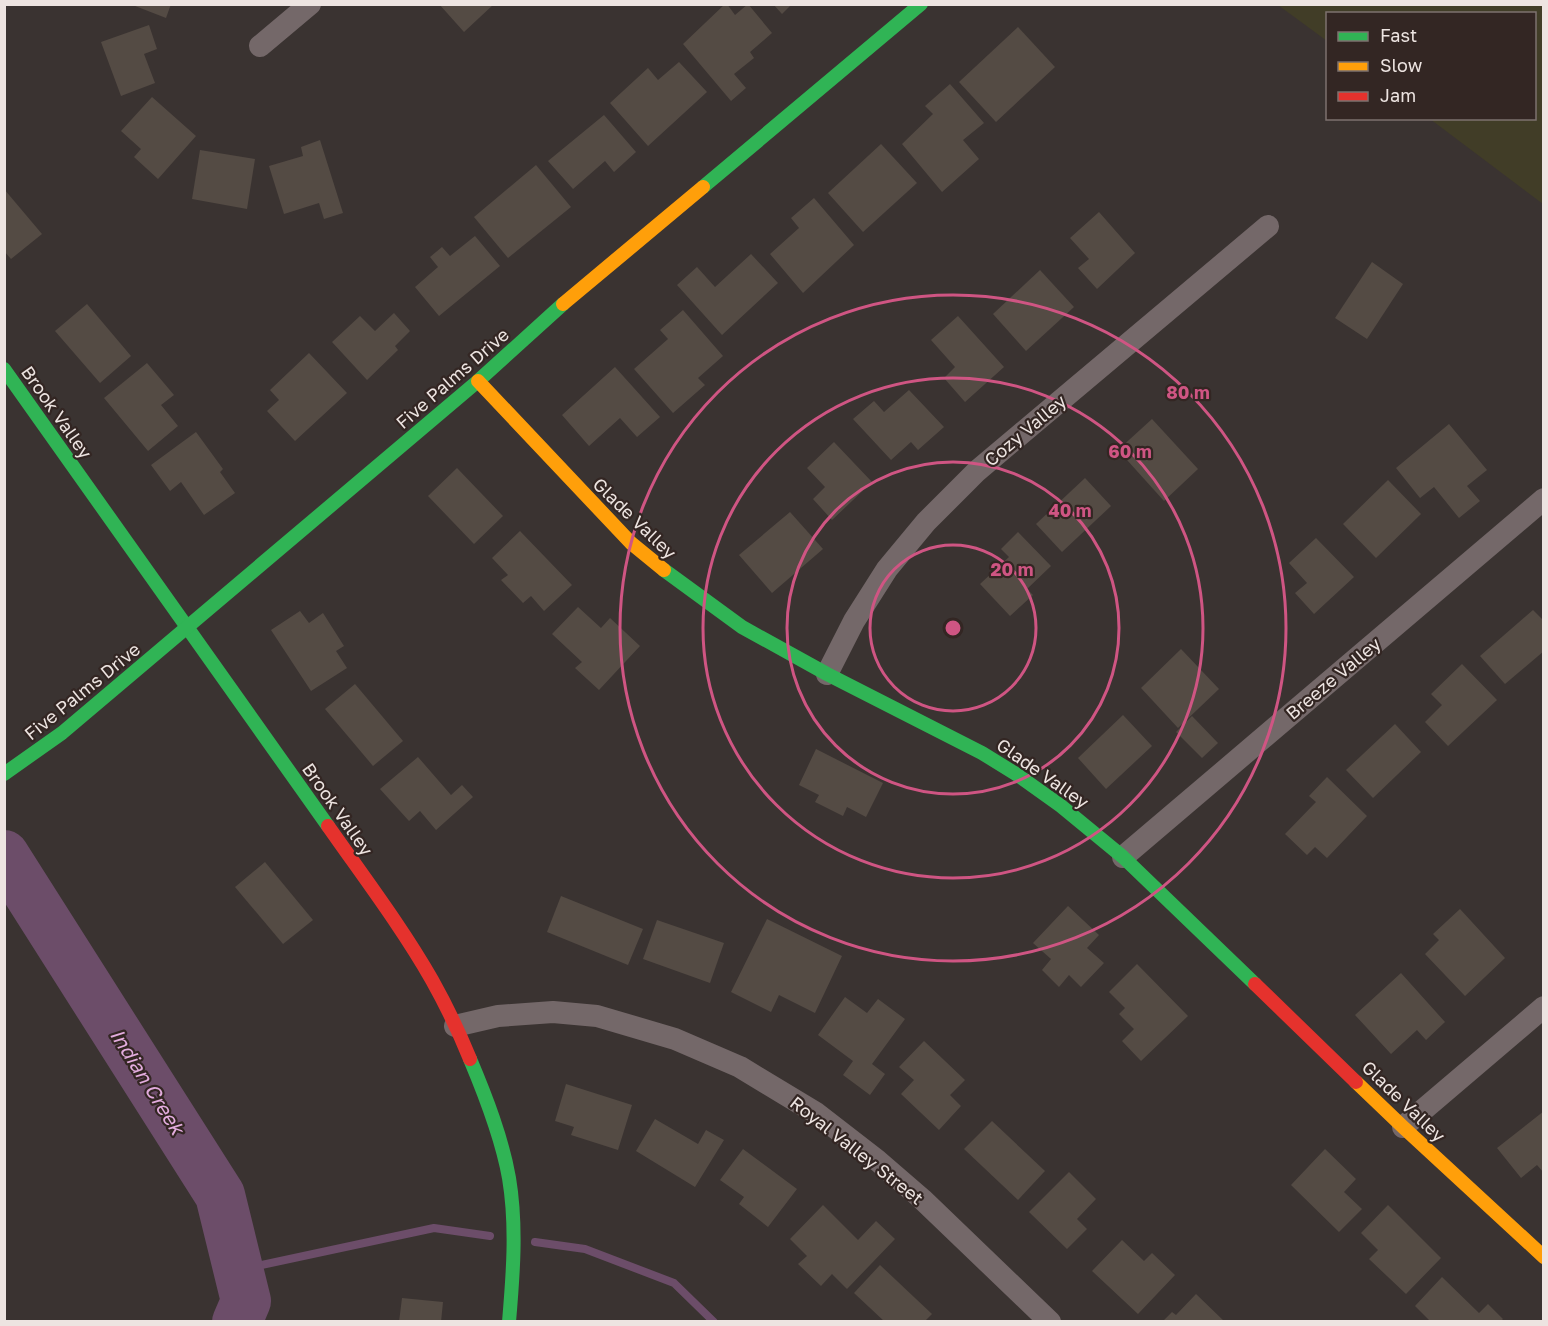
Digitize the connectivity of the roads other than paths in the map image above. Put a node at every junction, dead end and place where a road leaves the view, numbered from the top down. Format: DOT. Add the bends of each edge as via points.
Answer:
graph roads {
  1 [pos="310,4"];
  2 [pos="921,4"];
  3 [pos="260,46"];
  4 [pos="1268,226"];
  5 [pos="4,369"];
  6 [pos="478,381"];
  7 [pos="1544,500"];
  8 [pos="187,628"];
  9 [pos="827,674"];
  10 [pos="7,773"];
  11 [pos="1123,856"];
  12 [pos="1544,1007"];
  13 [pos="455,1026"];
  14 [pos="1403,1127"];
  15 [pos="1544,1257"];
  16 [pos="509,1322"];
  17 [pos="1050,1322"];
  1 -- 3 [label="street"];
  2 -- 6 [label="street, Five Palms Drive" via="553,313"];
  4 -- 9 [label="street, Cozy Valley" via="977,471 926,522 881,578"];
  5 -- 8 [label="street, Brook Valley"];
  6 -- 8 [label="street, Five Palms Drive"];
  6 -- 9 [label="street, Glade Valley" via="631,543 742,627"];
  7 -- 11 [label="street, Breeze Valley"];
  8 -- 10 [label="street, Five Palms Drive" via="62,733"];
  8 -- 13 [label="street, Brook Valley" via="386,908 436,987"];
  9 -- 11 [label="street, Glade Valley" via="991,758 1061,806"];
  11 -- 14 [label="street, Glade Valley"];
  12 -- 14 [label="street"];
  13 -- 16 [label="street, Brook Valley" via="484,1094 510,1185"];
  13 -- 17 [label="street, Royal Valley Street" via="531,1013 597,1016 675,1039 740,1067 816,1113 878,1161"];
  14 -- 15 [label="street, Glade Valley"];
}
